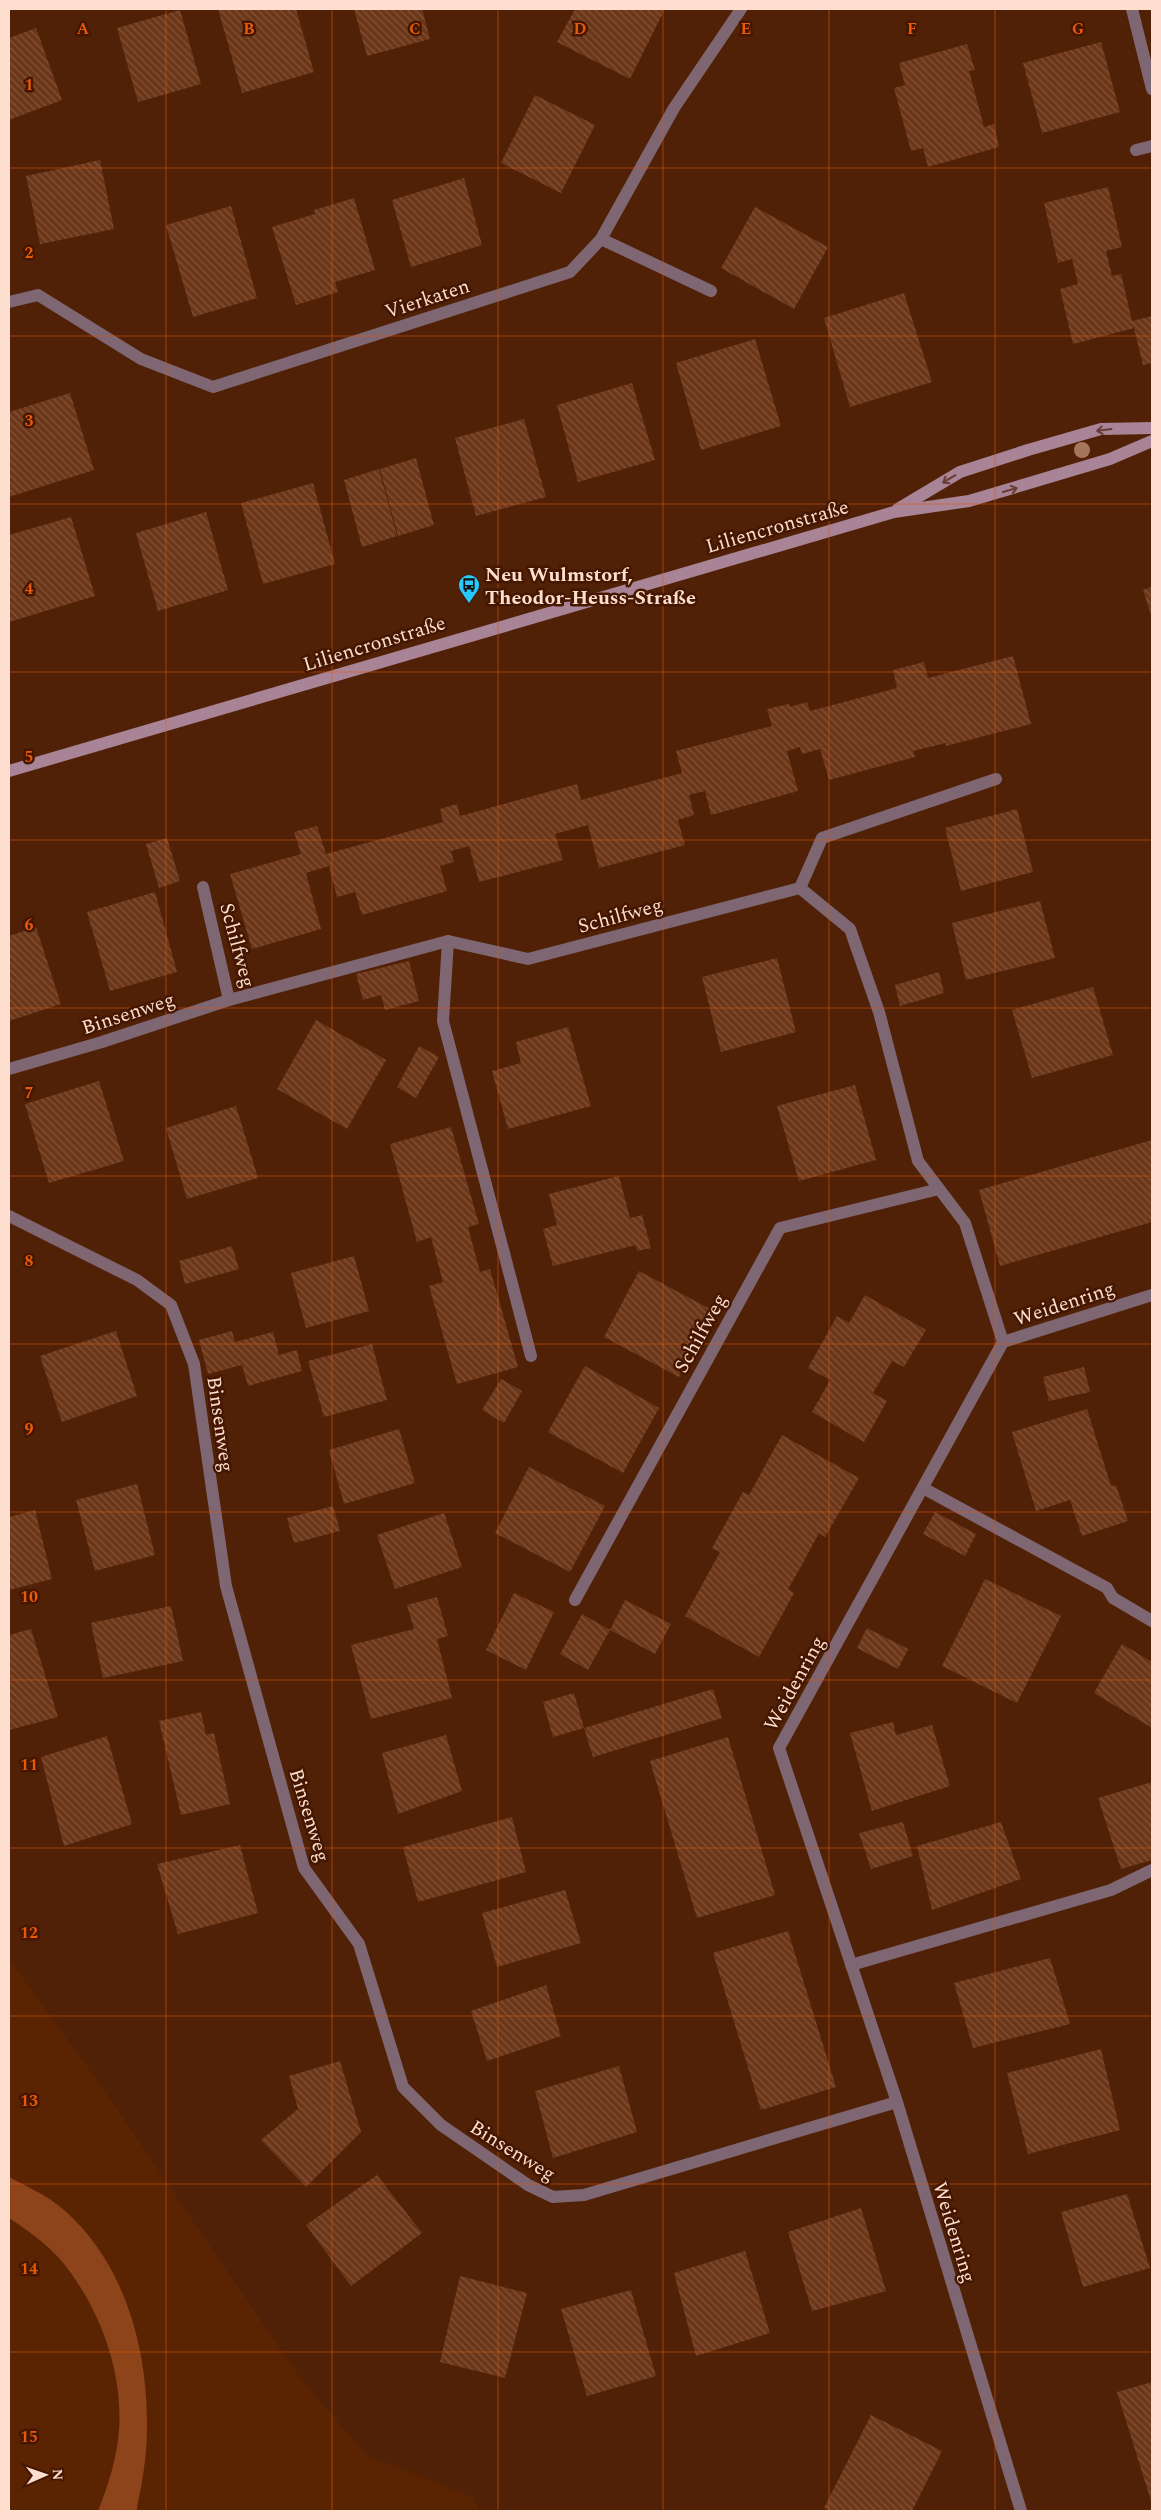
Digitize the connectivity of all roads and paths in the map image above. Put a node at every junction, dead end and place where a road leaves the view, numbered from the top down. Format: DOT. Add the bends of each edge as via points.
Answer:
graph roads {
  1 [pos="742,9"];
  2 [pos="1132,9"];
  3 [pos="1152,89"];
  4 [pos="1152,146"];
  5 [pos="1136,150"];
  6 [pos="601,239"];
  7 [pos="711,291"];
  8 [pos="9,302"];
  9 [pos="1152,428"];
  10 [pos="1152,441"];
  11 [pos="894,512"];
  12 [pos="9,771"];
  13 [pos="996,779"];
  14 [pos="203,887"];
  15 [pos="800,888"];
  16 [pos="448,941"];
  17 [pos="228,1000"];
  18 [pos="9,1069"];
  19 [pos="939,1189"];
  20 [pos="9,1216"];
  21 [pos="1152,1295"];
  22 [pos="1003,1342"];
  23 [pos="531,1356"];
  24 [pos="923,1488"];
  25 [pos="575,1600"];
  26 [pos="1152,1621"];
  27 [pos="1152,1870"];
  28 [pos="851,1965"];
  29 [pos="897,2102"];
  30 [pos="1021,2511"];
  1 -- 6 [label="street, Vierkaten" via="674,108"];
  2 -- 3 [label="street"];
  4 -- 5 [label="street"];
  6 -- 7 [label="street"];
  6 -- 8 [label="street, Vierkaten" via="570,272 214,387 141,358 38,295"];
  9 -- 11 [label="street, Liliencronstraße, one-way" via="1101,430 960,472"];
  11 -- 10 [label="street, Liliencronstraße, one-way" via="969,501 1110,459"];
  11 -- 12 [label="street, Liliencronstraße"];
  13 -- 15 [label="street" via="822,838"];
  14 -- 17 [label="street, Schilfweg"];
  15 -- 16 [label="street, Schilfweg" via="528,959"];
  15 -- 19 [label="street" via="850,929 879,1012 918,1161"];
  16 -- 17 [label="street, Schilfweg"];
  16 -- 23 [label="street" via="443,1021"];
  17 -- 18 [label="street, Binsenweg"];
  19 -- 22 [label="street" via="965,1223"];
  19 -- 25 [label="street, Schilfweg" via="780,1228"];
  20 -- 29 [label="street, Binsenweg" via="137,1280 171,1305 194,1364 226,1586 304,1868 359,1944 403,2087 441,2125 528,2185 553,2197 584,2195"];
  21 -- 22 [label="street, Weidenring"];
  22 -- 24 [label="street, Weidenring"];
  24 -- 26 [label="street" via="1107,1588 1113,1598"];
  24 -- 28 [label="street, Weidenring" via="779,1748"];
  27 -- 28 [label="street" via="1111,1890"];
  28 -- 29 [label="street, Weidenring"];
  29 -- 30 [label="street, Weidenring"];
}
